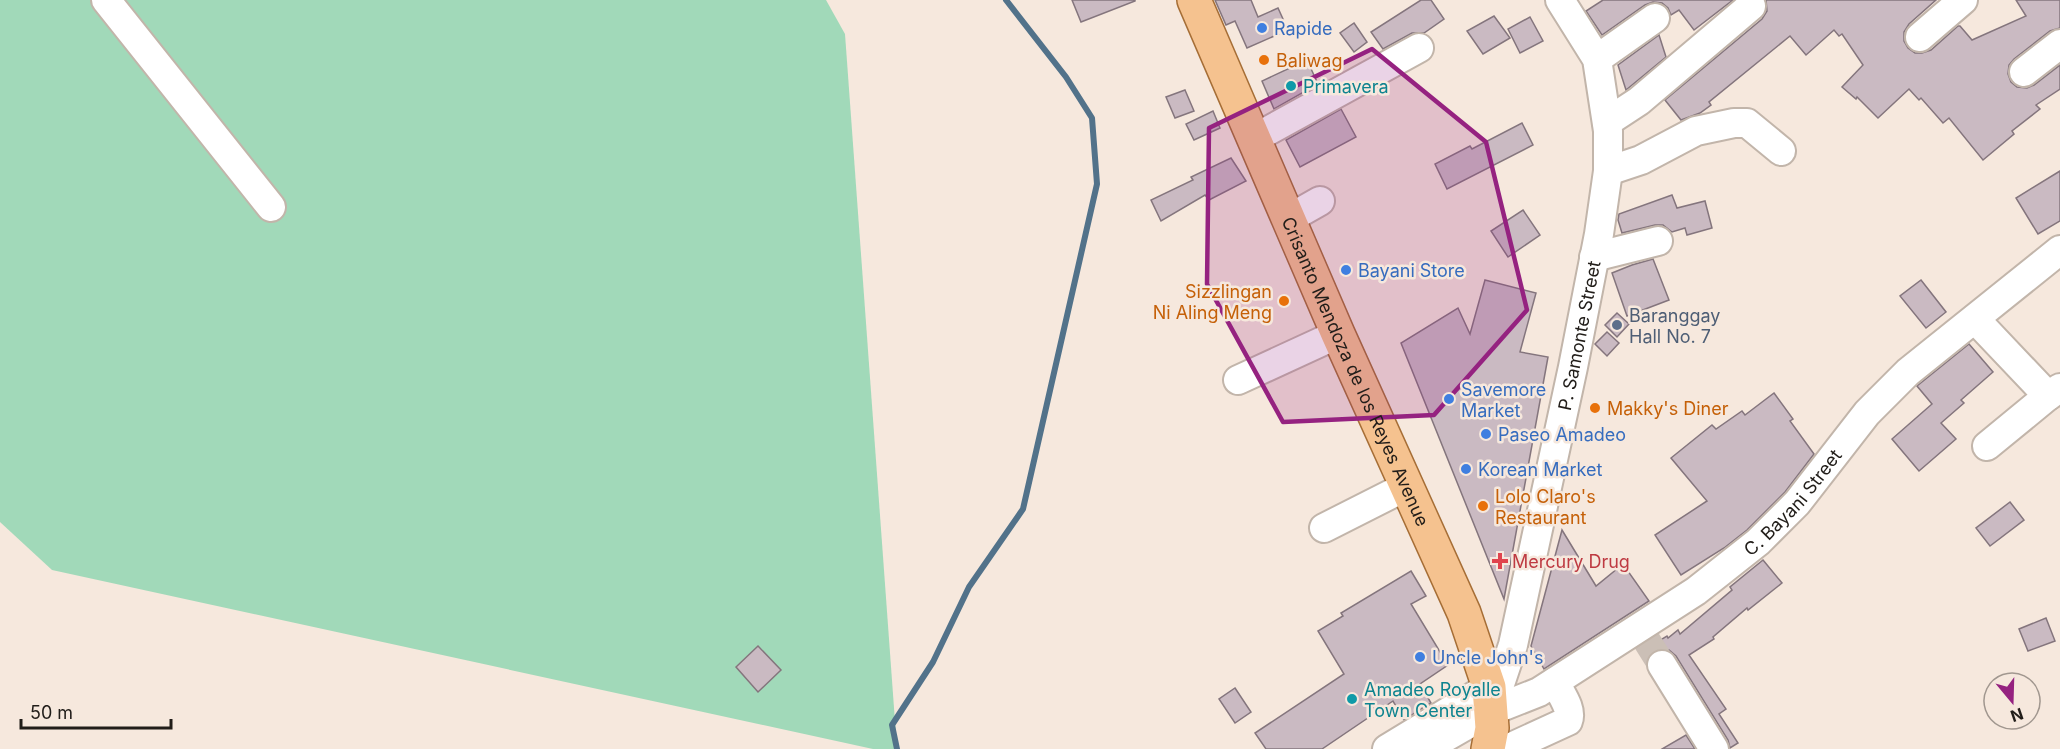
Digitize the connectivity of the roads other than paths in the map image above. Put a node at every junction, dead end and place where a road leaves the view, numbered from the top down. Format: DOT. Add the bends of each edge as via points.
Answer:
graph roads {
  1 [pos="106,0"];
  2 [pos="1194,0"];
  3 [pos="1560,0"];
  4 [pos="1963,0"];
  5 [pos="1751,6"];
  6 [pos="1655,18"];
  7 [pos="1920,38"];
  8 [pos="2060,44"];
  9 [pos="1419,48"];
  10 [pos="1597,59"];
  11 [pos="2024,72"];
  12 [pos="1607,122"];
  13 [pos="1255,138"];
  14 [pos="1781,151"];
  15 [pos="1608,171"];
  16 [pos="1320,201"];
  17 [pos="271,207"];
  18 [pos="1290,218"];
  19 [pos="1658,241"];
  20 [pos="2060,250"];
  21 [pos="1594,256"];
  22 [pos="1974,319"];
  23 [pos="1338,334"];
  24 [pos="1238,380"];
  25 [pos="2054,392"];
  26 [pos="1987,446"];
  27 [pos="1407,486"];
  28 [pos="1324,528"];
  29 [pos="1662,665"];
  30 [pos="1555,682"];
  31 [pos="1490,699"];
  32 [pos="1387,749"];
  33 [pos="1425,749"];
  34 [pos="1488,749"];
  35 [pos="1507,749"];
  36 [pos="1714,749"];
  1 -- 17 [label="street"];
  2 -- 13 [label="main road, Crisanto Mendoza de los Reyes Avenue"];
  3 -- 10 [label="street, P. Samonte Street"];
  4 -- 7 [label="street"];
  5 -- 12 [label="street" via="1639,101"];
  6 -- 10 [label="street"];
  8 -- 11 [label="street"];
  9 -- 13 [label="street"];
  10 -- 12 [label="street, P. Samonte Street"];
  12 -- 15 [label="street, P. Samonte Street"];
  13 -- 18 [label="main road, Crisanto Mendoza de los Reyes Avenue"];
  14 -- 15 [label="street" via="1747,123 1734,123 1696,131 1641,160"];
  15 -- 21 [label="street, P. Samonte Street"];
  16 -- 18 [label="street"];
  18 -- 23 [label="main road, Crisanto Mendoza de los Reyes Avenue"];
  19 -- 21 [label="street"];
  20 -- 22 [label="street, C. Bayani Street"];
  21 -- 31 [label="street, P. Samonte Street" via="1513,645"];
  22 -- 25 [label="street"];
  22 -- 30 [label="street, C. Bayani Street" via="1908,372 1867,413 1797,503 1758,542 1642,634"];
  23 -- 24 [label="street"];
  23 -- 27 [label="main road, Crisanto Mendoza de los Reyes Avenue"];
  25 -- 26 [label="street"];
  27 -- 28 [label="street"];
  27 -- 31 [label="main road, Crisanto Mendoza de los Reyes Avenue" via="1464,614"];
  29 -- 36 [label="street"];
  30 -- 31 [label="street, C. Bayani Street" via="1539,692"];
  30 -- 35 [label="street" via="1569,710 1568,721"];
  31 -- 32 [label="street"];
  31 -- 33 [label="street"];
  31 -- 34 [label="main road, Crisanto Mendoza de los Reyes Avenue" via="1492,728"];
}
